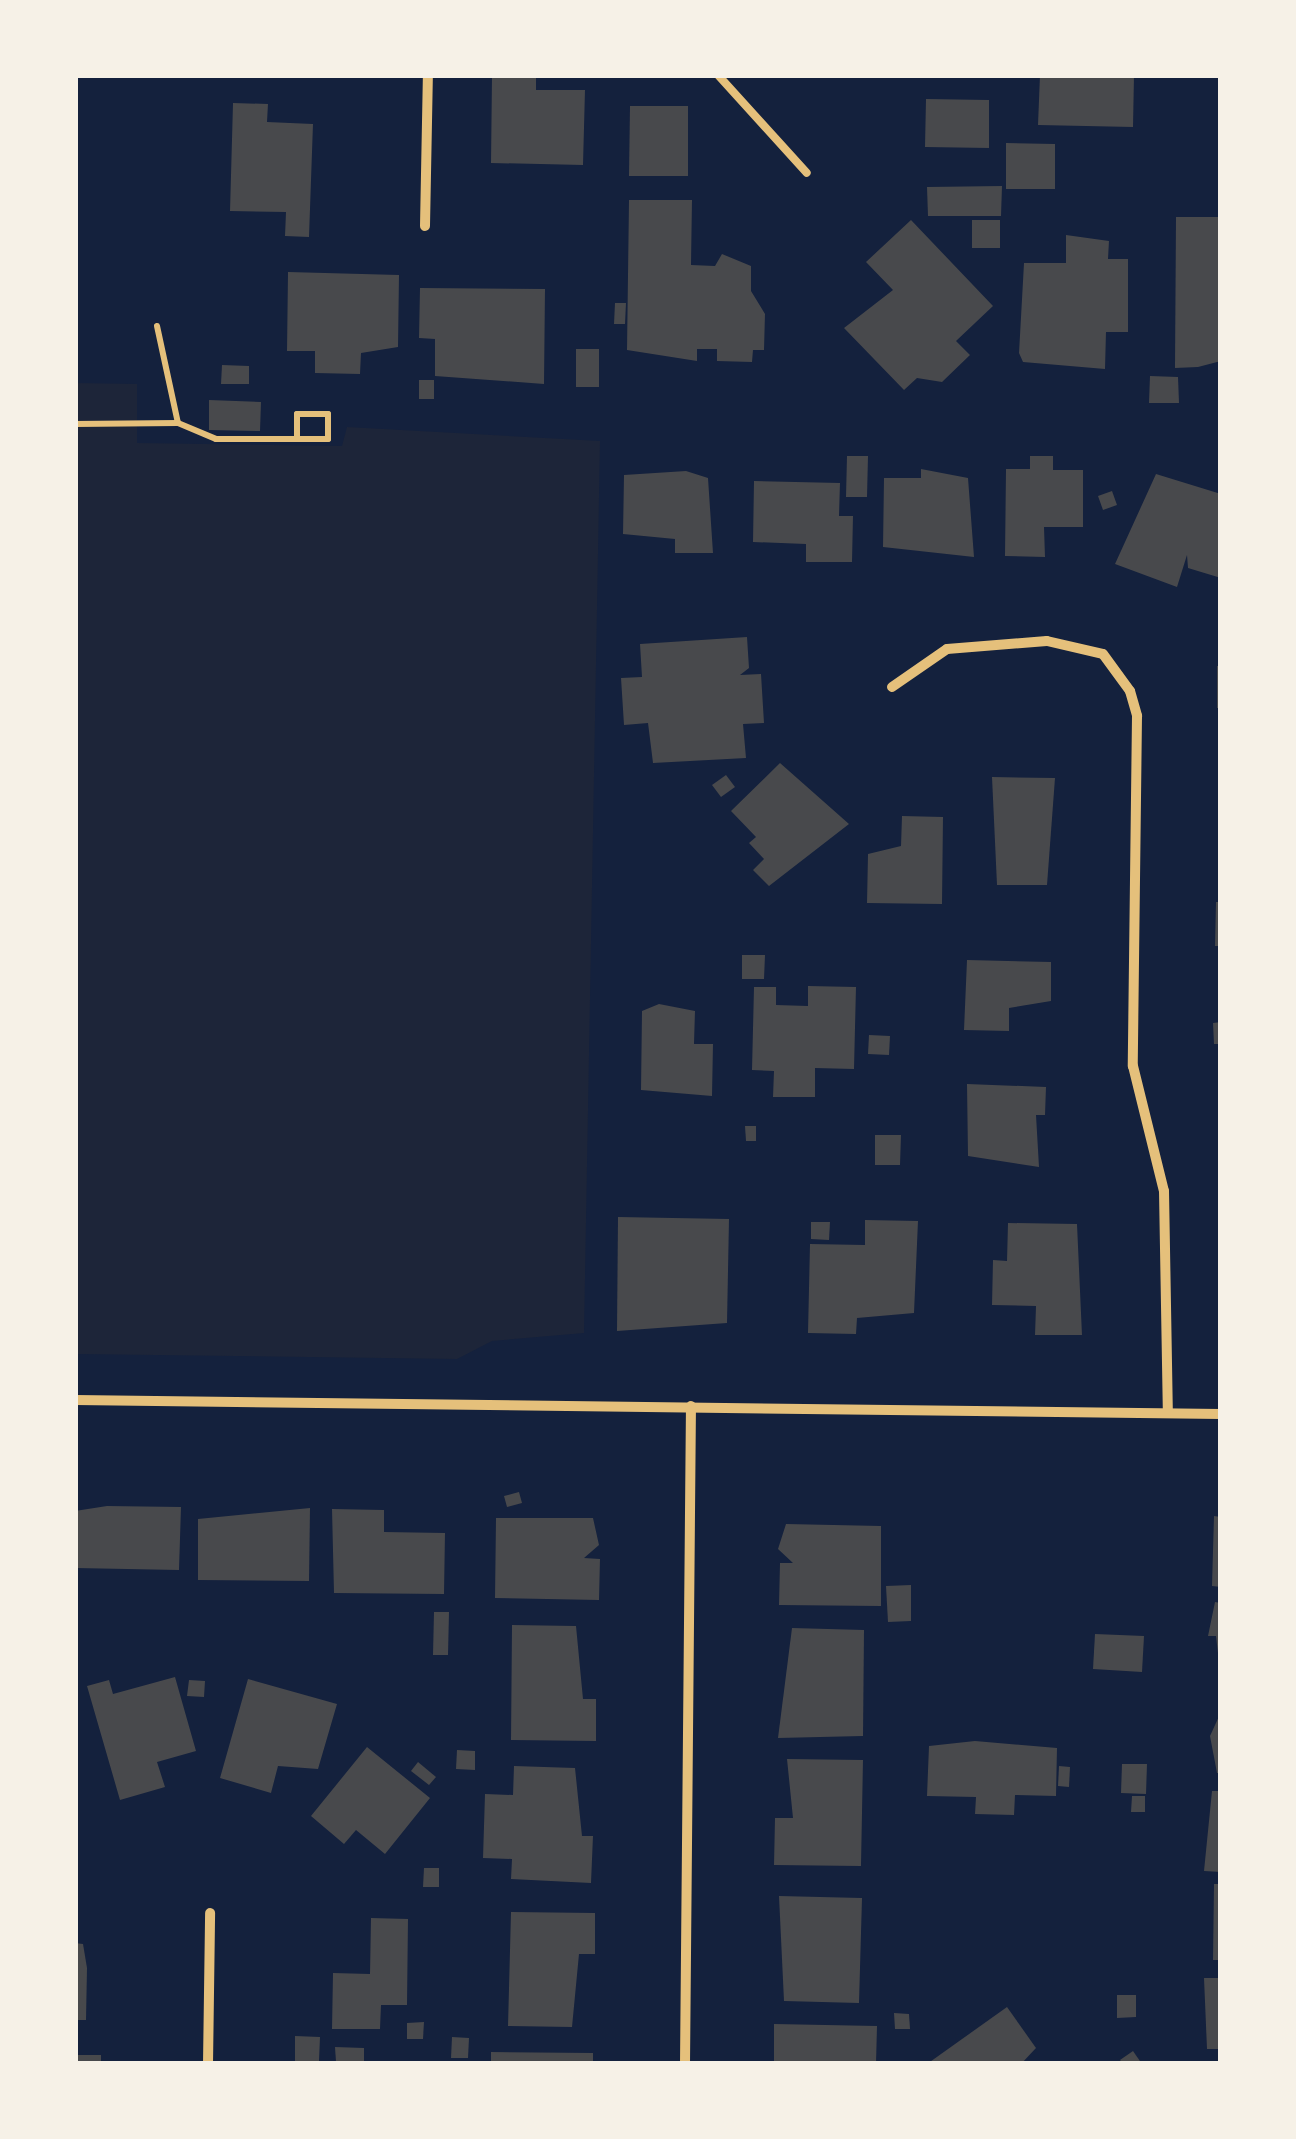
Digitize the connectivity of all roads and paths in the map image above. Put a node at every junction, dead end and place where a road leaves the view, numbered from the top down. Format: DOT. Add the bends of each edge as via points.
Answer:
graph roads {
  1 [pos="428,75"];
  2 [pos="718,75"];
  3 [pos="807,173"];
  4 [pos="425,226"];
  5 [pos="157,326"];
  6 [pos="178,423"];
  7 [pos="75,424"];
  8 [pos="297,439"];
  9 [pos="892,687"];
  10 [pos="75,1400"];
  11 [pos="691,1406"];
  12 [pos="1168,1412"];
  13 [pos="1221,1414"];
  14 [pos="210,1914"];
  15 [pos="208,2064"];
  16 [pos="685,2064"];
  1 -- 4 [label="street"];
  2 -- 3 [label="lane"];
  5 -- 6 [label="path"];
  6 -- 7 [label="path"];
  6 -- 8 [label="path" via="216,439"];
  8 -- 8 [label="path" via="328,439 328,414 297,414"];
  9 -- 12 [label="street" via="948,649 1047,641 1103,654 1130,691 1138,716 1133,1066 1164,1190"];
  10 -- 11 [label="street"];
  11 -- 12 [label="street"];
  11 -- 16 [label="street"];
  12 -- 13 [label="street"];
  14 -- 15 [label="street"];
}
